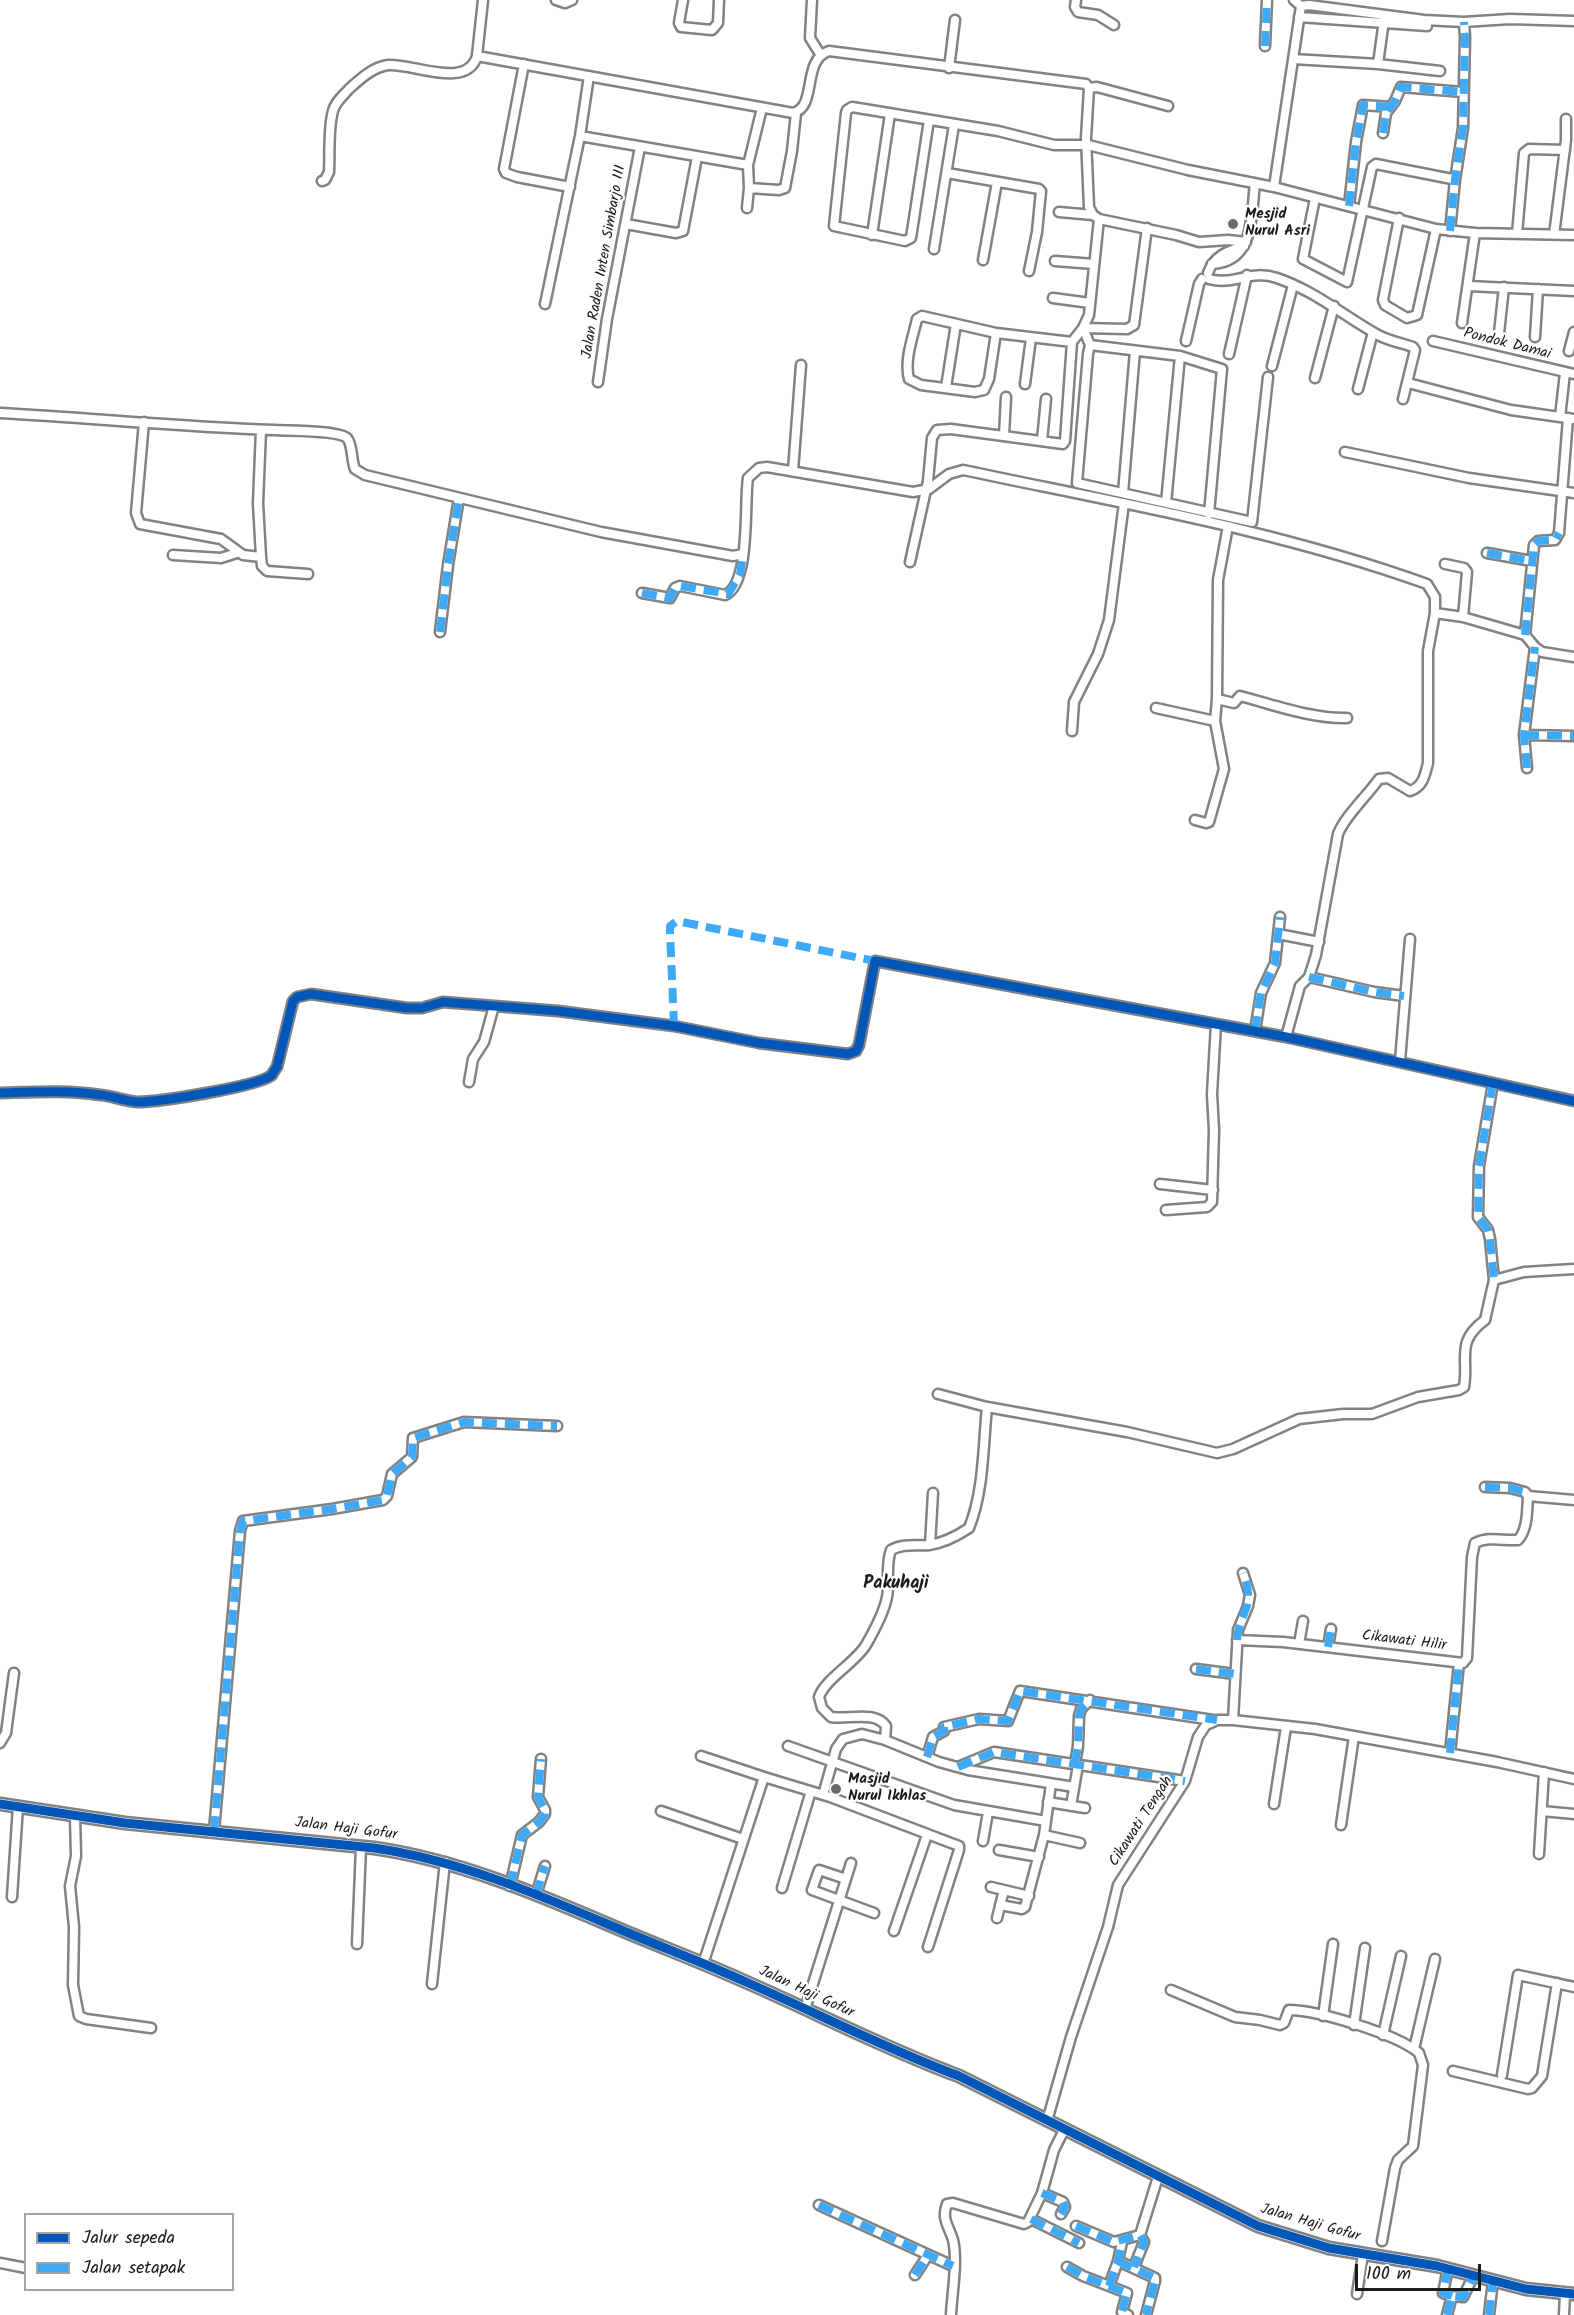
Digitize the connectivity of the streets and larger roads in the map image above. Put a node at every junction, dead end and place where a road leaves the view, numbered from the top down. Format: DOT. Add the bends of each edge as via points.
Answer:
graph roads {
  1 [pos="483,0"];
  2 [pos="556,0"];
  3 [pos="572,0"];
  4 [pos="683,0"];
  5 [pos="719,0"];
  6 [pos="812,0"];
  7 [pos="1076,0"];
  8 [pos="1267,0"];
  9 [pos="1297,3"];
  10 [pos="1299,17"];
  11 [pos="1384,19"];
  12 [pos="955,20"];
  13 [pos="1574,21"];
  14 [pos="1464,22"];
  15 [pos="1114,25"];
  16 [pos="1427,26"];
  17 [pos="1265,45"];
  18 [pos="820,54"];
  19 [pos="477,56"];
  20 [pos="1293,59"];
  21 [pos="524,64"];
  22 [pos="1378,64"];
  23 [pos="949,68"];
  24 [pos="1440,71"];
  25 [pos="589,76"];
  26 [pos="1089,88"];
  27 [pos="1463,92"];
  28 [pos="1168,106"];
  29 [pos="1390,107"];
  30 [pos="762,108"];
  31 [pos="796,113"];
  32 [pos="890,114"];
  33 [pos="1566,119"];
  34 [pos="929,120"];
  35 [pos="954,124"];
  36 [pos="1383,133"];
  37 [pos="580,136"];
  38 [pos="1088,146"];
  39 [pos="640,147"];
  40 [pos="1565,150"];
  41 [pos="697,157"];
  42 [pos="748,165"];
  43 [pos="947,173"];
  44 [pos="1452,179"];
  45 [pos="322,181"];
  46 [pos="997,182"];
  47 [pos="1255,183"];
  48 [pos="570,187"];
  49 [pos="1274,187"];
  50 [pos="749,188"];
  51 [pos="1315,198"];
  52 [pos="1349,206"];
  53 [pos="747,208"];
  54 [pos="1362,209"];
  55 [pos="1059,212"];
  56 [pos="1096,217"];
  57 [pos="1398,218"];
  58 [pos="626,224"];
  59 [pos="1148,228"];
  60 [pos="1436,229"];
  61 [pos="1450,231"];
  62 [pos="1475,233"];
  63 [pos="872,234"];
  64 [pos="1516,234"];
  65 [pos="1554,235"];
  66 [pos="1574,235"];
  67 [pos="1245,244"];
  68 [pos="934,249"];
  69 [pos="983,260"];
  70 [pos="1054,261"];
  71 [pos="1094,264"];
  72 [pos="1029,271"];
  73 [pos="1247,275"];
  74 [pos="1206,277"];
  75 [pos="1293,285"];
  76 [pos="1468,286"];
  77 [pos="1504,287"];
  78 [pos="1538,289"];
  79 [pos="1574,291"];
  80 [pos="1053,298"];
  81 [pos="1090,303"];
  82 [pos="545,304"];
  83 [pos="1334,306"];
  84 [pos="1462,323"];
  85 [pos="956,324"];
  86 [pos="1083,328"];
  87 [pos="1373,332"];
  88 [pos="1574,332"];
  89 [pos="996,333"];
  90 [pos="1499,333"];
  91 [pos="1031,338"];
  92 [pos="1535,338"];
  93 [pos="1186,341"];
  94 [pos="1433,341"];
  95 [pos="1072,342"];
  96 [pos="1090,345"];
  97 [pos="1135,351"];
  98 [pos="1569,351"];
  99 [pos="1229,354"];
  100 [pos="1180,356"];
  101 [pos="801,366"];
  102 [pos="1272,366"];
  103 [pos="1569,373"];
  104 [pos="1268,377"];
  105 [pos="1315,378"];
  106 [pos="598,382"];
  107 [pos="1408,383"];
  108 [pos="1025,384"];
  109 [pos="946,387"];
  110 [pos="1358,389"];
  111 [pos="1006,397"];
  112 [pos="1046,399"];
  113 [pos="1403,399"];
  114 [pos="0,413"];
  115 [pos="1567,418"];
  116 [pos="144,422"];
  117 [pos="261,430"];
  118 [pos="1004,436"];
  119 [pos="1042,441"];
  120 [pos="1345,452"];
  121 [pos="793,471"];
  122 [pos="930,471"];
  123 [pos="950,474"];
  124 [pos="925,490"];
  125 [pos="1561,491"];
  126 [pos="1123,493"];
  127 [pos="1574,493"];
  128 [pos="459,498"];
  129 [pos="1124,503"];
  130 [pos="1166,503"];
  131 [pos="1181,512"];
  132 [pos="1209,514"];
  133 [pos="1228,526"];
  134 [pos="237,553"];
  135 [pos="1487,553"];
  136 [pos="743,554"];
  137 [pos="173,555"];
  138 [pos="261,557"];
  139 [pos="1532,561"];
  140 [pos="910,562"];
  141 [pos="1445,564"];
  142 [pos="308,574"];
  143 [pos="642,593"];
  144 [pos="1435,613"];
  145 [pos="1463,617"];
  146 [pos="440,632"];
  147 [pos="1525,636"];
  148 [pos="1535,647"];
  149 [pos="1574,657"];
  150 [pos="1217,699"];
  151 [pos="1156,708"];
  152 [pos="1347,718"];
  153 [pos="1215,721"];
  154 [pos="1072,731"];
  155 [pos="1524,735"];
  156 [pos="1574,736"];
  157 [pos="1527,768"];
  158 [pos="1195,820"];
  159 [pos="1280,917"];
  160 [pos="1278,934"];
  161 [pos="1410,939"];
  162 [pos="1318,942"];
  163 [pos="1309,977"];
  164 [pos="1404,996"];
  165 [pos="494,1006"];
  166 [pos="1216,1024"];
  167 [pos="1255,1031"];
  168 [pos="1286,1037"];
  169 [pos="1400,1061"];
  170 [pos="469,1082"];
  171 [pos="1493,1083"];
  172 [pos="0,1093"];
  173 [pos="1574,1101"];
  174 [pos="1160,1184"];
  175 [pos="1213,1190"];
  176 [pos="1166,1210"];
  177 [pos="1574,1269"];
  178 [pos="1494,1280"];
  179 [pos="938,1394"];
  180 [pos="987,1407"];
  181 [pos="557,1426"];
  182 [pos="1485,1487"];
  183 [pos="933,1493"];
  184 [pos="1528,1496"];
  185 [pos="1574,1500"];
  186 [pos="930,1545"];
  187 [pos="1243,1573"];
  188 [pos="1303,1621"];
  189 [pos="1331,1629"];
  190 [pos="1237,1640"];
  191 [pos="1299,1644"];
  192 [pos="1328,1647"];
  193 [pos="1458,1663"];
  194 [pos="1196,1670"];
  195 [pos="14,1673"];
  196 [pos="1235,1674"];
  197 [pos="1090,1701"];
  198 [pos="1217,1720"];
  199 [pos="1233,1720"];
  200 [pos="1286,1727"];
  201 [pos="1354,1736"];
  202 [pos="885,1740"];
  203 [pos="0,1743"];
  204 [pos="788,1746"];
  205 [pos="1450,1753"];
  206 [pos="701,1756"];
  207 [pos="927,1757"];
  208 [pos="542,1760"];
  209 [pos="831,1760"];
  210 [pos="1076,1764"];
  211 [pos="958,1767"];
  212 [pos="1544,1772"];
  213 [pos="764,1777"];
  214 [pos="1574,1779"];
  215 [pos="1185,1781"];
  216 [pos="1051,1784"];
  217 [pos="1074,1787"];
  218 [pos="811,1791"];
  219 [pos="823,1795"];
  220 [pos="1048,1802"];
  221 [pos="0,1803"];
  222 [pos="1274,1804"];
  223 [pos="18,1806"];
  224 [pos="1071,1806"];
  225 [pos="1085,1808"];
  226 [pos="661,1811"];
  227 [pos="1542,1811"];
  228 [pos="988,1812"];
  229 [pos="1574,1814"];
  230 [pos="75,1816"];
  231 [pos="1046,1821"];
  232 [pos="1341,1825"];
  233 [pos="214,1831"];
  234 [pos="927,1835"];
  235 [pos="1044,1835"];
  236 [pos="743,1839"];
  237 [pos="983,1840"];
  238 [pos="1080,1843"];
  239 [pos="361,1847"];
  240 [pos="999,1850"];
  241 [pos="1539,1854"];
  242 [pos="1039,1857"];
  243 [pos="445,1862"];
  244 [pos="851,1863"];
  245 [pos="545,1866"];
  246 [pos="846,1879"];
  247 [pos="510,1886"];
  248 [pos="991,1887"];
  249 [pos="782,1888"];
  250 [pos="1004,1890"];
  251 [pos="536,1895"];
  252 [pos="1029,1896"];
  253 [pos="12,1897"];
  254 [pos="839,1900"];
  255 [pos="1000,1905"];
  256 [pos="874,1913"];
  257 [pos="997,1918"];
  258 [pos="894,1931"];
  259 [pos="357,1944"];
  260 [pos="1333,1944"];
  261 [pos="928,1947"];
  262 [pos="1365,1948"];
  263 [pos="1401,1956"];
  264 [pos="1436,1959"];
  265 [pos="703,1964"];
  266 [pos="1557,1983"];
  267 [pos="432,1984"];
  268 [pos="1574,1987"];
  269 [pos="1171,1990"];
  270 [pos="805,2009"];
  271 [pos="1323,2016"];
  272 [pos="1354,2025"];
  273 [pos="151,2028"];
  274 [pos="1383,2035"];
  275 [pos="1414,2049"];
  276 [pos="1453,2071"];
  277 [pos="1502,2074"];
  278 [pos="1047,2121"];
  279 [pos="1064,2130"];
  280 [pos="1158,2177"];
  281 [pos="1042,2193"];
  282 [pos="819,2205"];
  283 [pos="1061,2214"];
  284 [pos="1031,2219"];
  285 [pos="1076,2226"];
  286 [pos="1140,2235"];
  287 [pos="1079,2242"];
  288 [pos="1122,2242"];
  289 [pos="1380,2249"];
  290 [pos="928,2254"];
  291 [pos="1363,2254"];
  292 [pos="1118,2262"];
  293 [pos="0,2263"];
  294 [pos="953,2266"];
  295 [pos="1067,2267"];
  296 [pos="1134,2267"];
  297 [pos="24,2268"];
  298 [pos="1448,2268"];
  299 [pos="1474,2275"];
  300 [pos="915,2276"];
  301 [pos="1493,2281"];
  302 [pos="1109,2286"];
  303 [pos="1357,2294"];
  304 [pos="1570,2294"];
  305 [pos="1452,2296"];
  306 [pos="951,2315"];
  307 [pos="1128,2315"];
  308 [pos="1146,2315"];
  309 [pos="1447,2315"];
  310 [pos="1489,2315"];
  311 [pos="1564,2315"];
  1 -- 19 [label="street"];
  2 -- 3 [label="street"];
  4 -- 5 [label="street" via="681,27 712,30 718,23"];
  6 -- 18 [label="street" via="810,38"];
  7 -- 15 [label="street" via="1078,12 1098,15"];
  8 -- 17 [label="street"];
  9 -- 10 [label="street"];
  9 -- 11 [label="street"];
  10 -- 11 [label="street"];
  10 -- 20 [label="street"];
  11 -- 14 [label="street"];
  11 -- 16 [label="street"];
  11 -- 22 [label="street"];
  12 -- 23 [label="street"];
  13 -- 14 [label="street"];
  14 -- 27 [label="street"];
  18 -- 23 [label="street" via="838,51"];
  18 -- 31 [label="street" via="804,103"];
  19 -- 21 [label="street"];
  19 -- 45 [label="street" via="473,65 458,74 390,65 373,70 355,84 332,114 329,172"];
  20 -- 22 [label="street"];
  20 -- 49 [label="street"];
  21 -- 25 [label="street"];
  21 -- 48 [label="street" via="504,169 517,177"];
  22 -- 24 [label="street"];
  23 -- 26 [label="street" via="1086,84"];
  25 -- 30 [label="street"];
  25 -- 37 [label="street"];
  26 -- 28 [label="street"];
  26 -- 38 [label="street"];
  27 -- 29 [label="street" via="1401,87"];
  27 -- 61 [label="street" via="1461,146"];
  29 -- 36 [label="street"];
  29 -- 52 [label="street" via="1363,105"];
  30 -- 31 [label="street"];
  30 -- 42 [label="street"];
  31 -- 50 [label="street" via="785,188"];
  32 -- 34 [label="street"];
  32 -- 63 [label="street"];
  32 -- 63 [label="street" via="852,107 846,113 833,224 836,228"];
  33 -- 40 [label="street"];
  34 -- 35 [label="street"];
  34 -- 63 [label="street" via="911,238 905,241"];
  35 -- 38 [label="street" via="1054,145"];
  35 -- 43 [label="street"];
  37 -- 39 [label="street"];
  37 -- 48 [label="street"];
  38 -- 47 [label="street"];
  38 -- 56 [label="street" via="1089,207"];
  39 -- 41 [label="street"];
  39 -- 58 [label="street, Jalan Raden Inten Simbarjo III"];
  40 -- 64 [label="street" via="1529,149 1524,153"];
  40 -- 65 [label="street"];
  41 -- 42 [label="street"];
  41 -- 58 [label="street" via="683,231"];
  42 -- 50 [label="street"];
  43 -- 46 [label="street"];
  43 -- 68 [label="street"];
  44 -- 54 [label="street" via="1376,164 1370,169"];
  46 -- 69 [label="street"];
  46 -- 72 [label="street" via="1041,191"];
  47 -- 49 [label="street"];
  47 -- 67 [label="street"];
  48 -- 82 [label="street"];
  49 -- 51 [label="street"];
  50 -- 53 [label="street"];
  51 -- 52 [label="street"];
  51 -- 54 [label="street" via="1303,259 1347,282"];
  52 -- 54 [label="street"];
  54 -- 57 [label="street"];
  55 -- 56 [label="street"];
  56 -- 59 [label="street"];
  56 -- 71 [label="street"];
  57 -- 60 [label="street"];
  57 -- 60 [label="street" via="1383,303 1407,318 1417,315"];
  58 -- 106 [label="street, Jalan Raden Inten Simbarjo III"];
  59 -- 67 [label="street" via="1198,242 1228,240"];
  59 -- 86 [label="street" via="1134,325 1127,329"];
  60 -- 61 [label="street"];
  61 -- 62 [label="street"];
  62 -- 64 [label="street"];
  62 -- 76 [label="street"];
  64 -- 65 [label="street"];
  65 -- 66 [label="street"];
  67 -- 74 [label="street" via="1235,257 1212,264"];
  70 -- 71 [label="street"];
  71 -- 81 [label="street"];
  73 -- 74 [label="street" via="1225,281"];
  73 -- 75 [label="street" via="1258,274"];
  73 -- 99 [label="street"];
  74 -- 93 [label="street" via="1198,284"];
  75 -- 83 [label="street"];
  75 -- 102 [label="street"];
  76 -- 77 [label="street"];
  76 -- 84 [label="street"];
  77 -- 78 [label="street"];
  77 -- 90 [label="street"];
  78 -- 79 [label="street"];
  78 -- 92 [label="street"];
  80 -- 81 [label="street"];
  81 -- 86 [label="street"];
  83 -- 87 [label="street"];
  83 -- 105 [label="street"];
  85 -- 89 [label="street"];
  85 -- 109 [label="street"];
  85 -- 109 [label="street" via="918,317 910,348 909,379 921,385"];
  86 -- 95 [label="street"];
  86 -- 96 [label="street"];
  87 -- 107 [label="street" via="1413,347"];
  87 -- 110 [label="street"];
  88 -- 98 [label="street"];
  89 -- 91 [label="street"];
  89 -- 109 [label="street" via="984,390"];
  91 -- 95 [label="street"];
  91 -- 108 [label="street"];
  94 -- 103 [label="street, Pondok Damai"];
  95 -- 119 [label="street" via="1065,441"];
  96 -- 97 [label="street"];
  96 -- 126 [label="street" via="1076,481"];
  97 -- 100 [label="street"];
  97 -- 126 [label="street"];
  100 -- 130 [label="street"];
  100 -- 132 [label="street" via="1218,366 1223,373"];
  101 -- 121 [label="street"];
  103 -- 115 [label="street"];
  104 -- 132 [label="street" via="1254,519 1249,523"];
  107 -- 113 [label="street"];
  107 -- 115 [label="street" via="1511,410"];
  111 -- 118 [label="street"];
  112 -- 119 [label="street"];
  114 -- 116 [label="street"];
  115 -- 125 [label="street"];
  116 -- 117 [label="street"];
  116 -- 134 [label="street" via="138,522 146,527 221,539"];
  117 -- 128 [label="street" via="341,435 349,442 353,464 359,472"];
  117 -- 138 [label="street"];
  118 -- 119 [label="street"];
  118 -- 122 [label="street" via="937,430 932,438"];
  120 -- 125 [label="street" via="1469,478"];
  121 -- 124 [label="street" via="913,492"];
  121 -- 136 [label="street" via="767,466 748,478"];
  122 -- 123 [label="street"];
  122 -- 124 [label="street"];
  123 -- 124 [label="street"];
  123 -- 129 [label="street" via="963,470"];
  124 -- 140 [label="street"];
  125 -- 127 [label="street"];
  125 -- 139 [label="street" via="1558,536 1552,541 1535,543"];
  126 -- 130 [label="street"];
  128 -- 136 [label="street" via="601,532 733,556"];
  128 -- 146 [label="street"];
  129 -- 131 [label="street"];
  129 -- 154 [label="street" via="1109,620 1098,654 1074,702"];
  130 -- 131 [label="street"];
  131 -- 132 [label="street"];
  131 -- 133 [label="street"];
  133 -- 144 [label="street" via="1427,584 1435,597"];
  133 -- 150 [label="street" via="1218,580"];
  134 -- 137 [label="street" via="221,558"];
  134 -- 138 [label="street"];
  135 -- 139 [label="street"];
  136 -- 143 [label="street" via="740,575 728,594 680,586 670,598"];
  138 -- 142 [label="street" via="267,571"];
  139 -- 147 [label="street"];
  141 -- 145 [label="street" via="1467,572"];
  144 -- 145 [label="street"];
  144 -- 162 [label="street" via="1428,651 1428,763 1424,778 1410,791 1378,779 1342,825"];
  145 -- 147 [label="street"];
  147 -- 148 [label="street"];
  148 -- 149 [label="street" via="1552,655"];
  148 -- 155 [label="street"];
  150 -- 152 [label="street" via="1233,703 1240,696 1318,717"];
  150 -- 153 [label="street"];
  151 -- 153 [label="street"];
  153 -- 158 [label="street" via="1224,769 1209,822"];
  155 -- 156 [label="street"];
  155 -- 157 [label="street"];
  159 -- 160 [label="street"];
  160 -- 162 [label="street"];
  160 -- 167 [label="street" via="1275,963 1261,993"];
  161 -- 164 [label="street"];
  162 -- 163 [label="street"];
  163 -- 164 [label="street"];
  163 -- 168 [label="street" via="1300,986"];
  164 -- 169 [label="street"];
  165 -- 166 [label="street" via="674,1026 759,1043 848,1054 859,1045 874,960"];
  165 -- 170 [label="street" via="484,1042 473,1059"];
  165 -- 172 [label="street" via="443,1002 406,1008 301,996 293,1001 288,1014 277,1067 262,1080 146,1101 52,1091"];
  166 -- 167 [label="street"];
  166 -- 175 [label="street"];
  167 -- 168 [label="street"];
  168 -- 169 [label="street"];
  169 -- 171 [label="street"];
  171 -- 173 [label="street"];
  171 -- 178 [label="street" via="1479,1166 1478,1217 1488,1230"];
  174 -- 175 [label="street"];
  175 -- 176 [label="street" via="1212,1202 1207,1207"];
  177 -- 178 [label="street" via="1524,1272"];
  178 -- 180 [label="street" via="1485,1320 1474,1328 1466,1344 1464,1387 1418,1397 1372,1414 1299,1419 1223,1453"];
  179 -- 180 [label="street"];
  180 -- 186 [label="street" via="977,1497 969,1528"];
  181 -- 233 [label="street" via="477,1421 453,1425 413,1438 412,1457 395,1470 383,1500 243,1521"];
  182 -- 184 [label="street" via="1510,1488"];
  183 -- 186 [label="street"];
  184 -- 185 [label="street"];
  184 -- 193 [label="street, Cikawati Hilir" via="1523,1535 1518,1540 1488,1538 1476,1543 1467,1658"];
  186 -- 202 [label="street" via="904,1545 891,1550 887,1596 865,1646 819,1697 822,1708 831,1717 881,1720 886,1726"];
  187 -- 190 [label="street" via="1250,1594"];
  188 -- 191 [label="street"];
  189 -- 192 [label="street"];
  190 -- 191 [label="street, Cikawati Hilir"];
  190 -- 196 [label="street"];
  191 -- 192 [label="street, Cikawati Hilir"];
  192 -- 193 [label="street, Cikawati Hilir"];
  193 -- 205 [label="street"];
  194 -- 196 [label="street"];
  195 -- 203 [label="street" via="6,1733"];
  196 -- 199 [label="street"];
  197 -- 198 [label="street"];
  197 -- 207 [label="street" via="1020,1691 1008,1721 979,1719 944,1727 933,1737"];
  197 -- 210 [label="street" via="1079,1716"];
  198 -- 199 [label="street"];
  198 -- 215 [label="street, Cikawati Tengah" via="1206,1725 1198,1737"];
  199 -- 200 [label="street"];
  200 -- 201 [label="street"];
  200 -- 222 [label="street"];
  201 -- 205 [label="street"];
  201 -- 232 [label="street"];
  202 -- 207 [label="street"];
  202 -- 209 [label="street" via="851,1735 843,1739"];
  204 -- 209 [label="street"];
  205 -- 212 [label="street"];
  206 -- 213 [label="street"];
  207 -- 211 [label="street"];
  208 -- 247 [label="street" via="538,1797 545,1814 522,1835"];
  209 -- 219 [label="street"];
  209 -- 228 [label="street" via="954,1805"];
  210 -- 211 [label="street" via="994,1752"];
  210 -- 215 [label="street"];
  210 -- 217 [label="street"];
  211 -- 216 [label="street"];
  212 -- 214 [label="street"];
  212 -- 227 [label="street"];
  213 -- 218 [label="street"];
  213 -- 236 [label="street"];
  215 -- 278 [label="street, Cikawati Tengah" via="1118,1885"];
  216 -- 217 [label="street"];
  216 -- 220 [label="street"];
  217 -- 224 [label="street"];
  218 -- 219 [label="street"];
  218 -- 249 [label="street"];
  219 -- 234 [label="street"];
  220 -- 224 [label="street"];
  220 -- 231 [label="street"];
  221 -- 223 [label="street, Jalan Haji Gofur"];
  223 -- 230 [label="street, Jalan Haji Gofur"];
  223 -- 253 [label="street"];
  224 -- 225 [label="street"];
  226 -- 236 [label="street"];
  227 -- 229 [label="street"];
  227 -- 241 [label="street"];
  228 -- 231 [label="street"];
  228 -- 237 [label="street"];
  230 -- 233 [label="street, Jalan Haji Gofur"];
  230 -- 273 [label="street" via="76,1856 70,1886 74,1927 72,1985 78,2013 86,2019"];
  231 -- 235 [label="street"];
  233 -- 239 [label="street, Jalan Haji Gofur"];
  234 -- 258 [label="street"];
  234 -- 261 [label="street" via="959,1849"];
  235 -- 238 [label="street"];
  235 -- 242 [label="street"];
  236 -- 265 [label="street"];
  239 -- 243 [label="street, Jalan Haji Gofur"];
  239 -- 259 [label="street"];
  240 -- 242 [label="street"];
  242 -- 252 [label="street"];
  243 -- 247 [label="street, Jalan Haji Gofur"];
  243 -- 267 [label="street"];
  244 -- 246 [label="street"];
  245 -- 251 [label="street"];
  246 -- 254 [label="street"];
  246 -- 254 [label="street" via="819,1870 812,1890"];
  247 -- 251 [label="street, Jalan Haji Gofur"];
  248 -- 250 [label="street"];
  250 -- 252 [label="street"];
  250 -- 255 [label="street"];
  251 -- 265 [label="street, Jalan Haji Gofur"];
  252 -- 255 [label="street" via="1024,1909"];
  254 -- 256 [label="street"];
  254 -- 270 [label="street"];
  255 -- 257 [label="street"];
  260 -- 271 [label="street"];
  262 -- 272 [label="street"];
  263 -- 274 [label="street"];
  264 -- 275 [label="street"];
  265 -- 270 [label="street, Jalan Haji Gofur"];
  266 -- 268 [label="street"];
  266 -- 276 [label="street" via="1542,2076 1532,2088"];
  266 -- 277 [label="street" via="1518,1975"];
  269 -- 271 [label="street" via="1235,2017 1280,2025 1289,2010"];
  270 -- 278 [label="street, Jalan Haji Gofur" via="959,2076"];
  271 -- 272 [label="street"];
  272 -- 274 [label="street"];
  274 -- 275 [label="street"];
  275 -- 289 [label="street" via="1423,2066 1413,2146 1395,2168"];
  278 -- 279 [label="street, Jalan Haji Gofur"];
  279 -- 280 [label="street, Jalan Haji Gofur"];
  279 -- 281 [label="street"];
  280 -- 286 [label="street"];
  280 -- 291 [label="street, Jalan Haji Gofur" via="1258,2226 1313,2244"];
  281 -- 283 [label="street" via="1063,2202"];
  281 -- 284 [label="street"];
  282 -- 290 [label="street"];
  284 -- 287 [label="street"];
  284 -- 294 [label="street" via="1024,2224 950,2203 944,2215 953,2241"];
  285 -- 288 [label="street"];
  286 -- 288 [label="street"];
  286 -- 296 [label="street" via="1144,2242"];
  288 -- 292 [label="street"];
  289 -- 291 [label="street, Jalan Haji Gofur"];
  289 -- 298 [label="street, Jalan Haji Gofur"];
  290 -- 294 [label="street"];
  290 -- 300 [label="street"];
  291 -- 303 [label="street"];
  292 -- 296 [label="street"];
  292 -- 302 [label="street"];
  293 -- 297 [label="street"];
  294 -- 306 [label="street"];
  295 -- 302 [label="street"];
  296 -- 308 [label="street" via="1155,2278"];
  298 -- 299 [label="street, Jalan Haji Gofur"];
  298 -- 305 [label="street" via="1443,2293"];
  299 -- 301 [label="street, Jalan Haji Gofur"];
  299 -- 305 [label="street" via="1464,2297"];
  301 -- 304 [label="street, Jalan Haji Gofur"];
  301 -- 310 [label="street"];
  302 -- 307 [label="street" via="1127,2293 1122,2312"];
  304 -- 311 [label="street"];
  305 -- 309 [label="street"];
}
